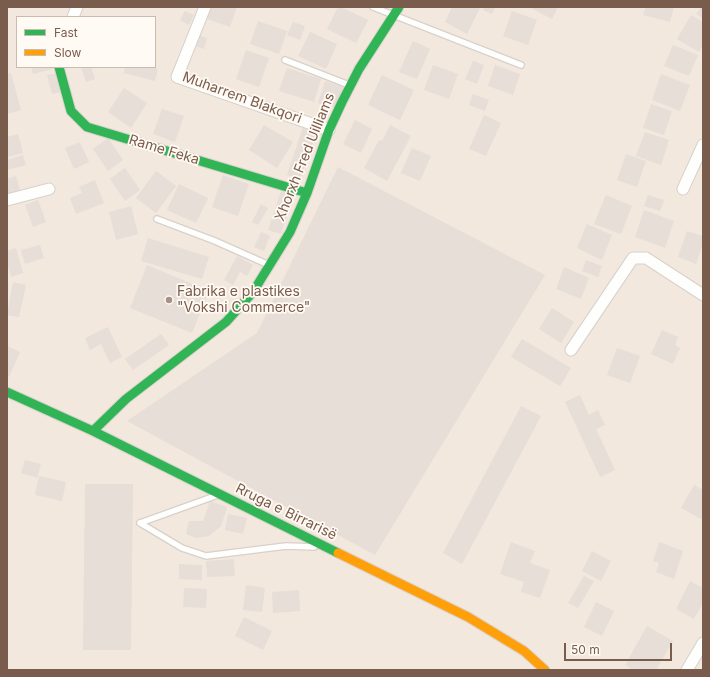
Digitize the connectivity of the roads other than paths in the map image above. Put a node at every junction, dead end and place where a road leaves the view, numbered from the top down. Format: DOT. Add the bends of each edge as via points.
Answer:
graph roads {
  1 [pos="205,7"];
  2 [pos="374,7"];
  3 [pos="396,11"];
  4 [pos="286,60"];
  5 [pos="521,65"];
  6 [pos="59,68"];
  7 [pos="350,85"];
  8 [pos="329,130"];
  9 [pos="703,145"];
  10 [pos="682,188"];
  11 [pos="49,189"];
  12 [pos="307,193"];
  13 [pos="7,200"];
  14 [pos="157,219"];
  15 [pos="269,265"];
  16 [pos="703,295"];
  17 [pos="571,350"];
  18 [pos="7,392"];
  19 [pos="93,432"];
  20 [pos="220,494"];
  21 [pos="326,547"];
  22 [pos="703,643"];
  23 [pos="545,670"];
  24 [pos="687,670"];
  1 -- 8 [label="street, Muharrem Blakqori" via="176,77"];
  2 -- 3 [label="lane"];
  3 -- 5 [label="lane"];
  3 -- 7 [label="street, Xhorxh Fred Uilliams"];
  4 -- 7 [label="lane"];
  6 -- 12 [label="street, Rame Feka" via="71,111 87,127"];
  7 -- 8 [label="street, Xhorxh Fred Uilliams"];
  8 -- 12 [label="street, Xhorxh Fred Uilliams"];
  9 -- 10 [label="street"];
  11 -- 13 [label="street"];
  12 -- 15 [label="street, Xhorxh Fred Uilliams" via="290,232"];
  14 -- 15 [label="lane"];
  15 -- 19 [label="street, Xhorxh Fred Uilliams" via="252,292 226,322 126,399"];
  16 -- 17 [label="street" via="646,258 633,258"];
  18 -- 19 [label="street, Rruga e Birrarisë"];
  19 -- 20 [label="street, Rruga e Birrarisë"];
  20 -- 21 [label="street, Rruga e Birrarisë"];
  20 -- 21 [label="lane" via="140,523 182,548 206,556 286,546"];
  21 -- 23 [label="street, Rruga e Birrarisë" via="474,620 524,651"];
  22 -- 24 [label="street"];
}
